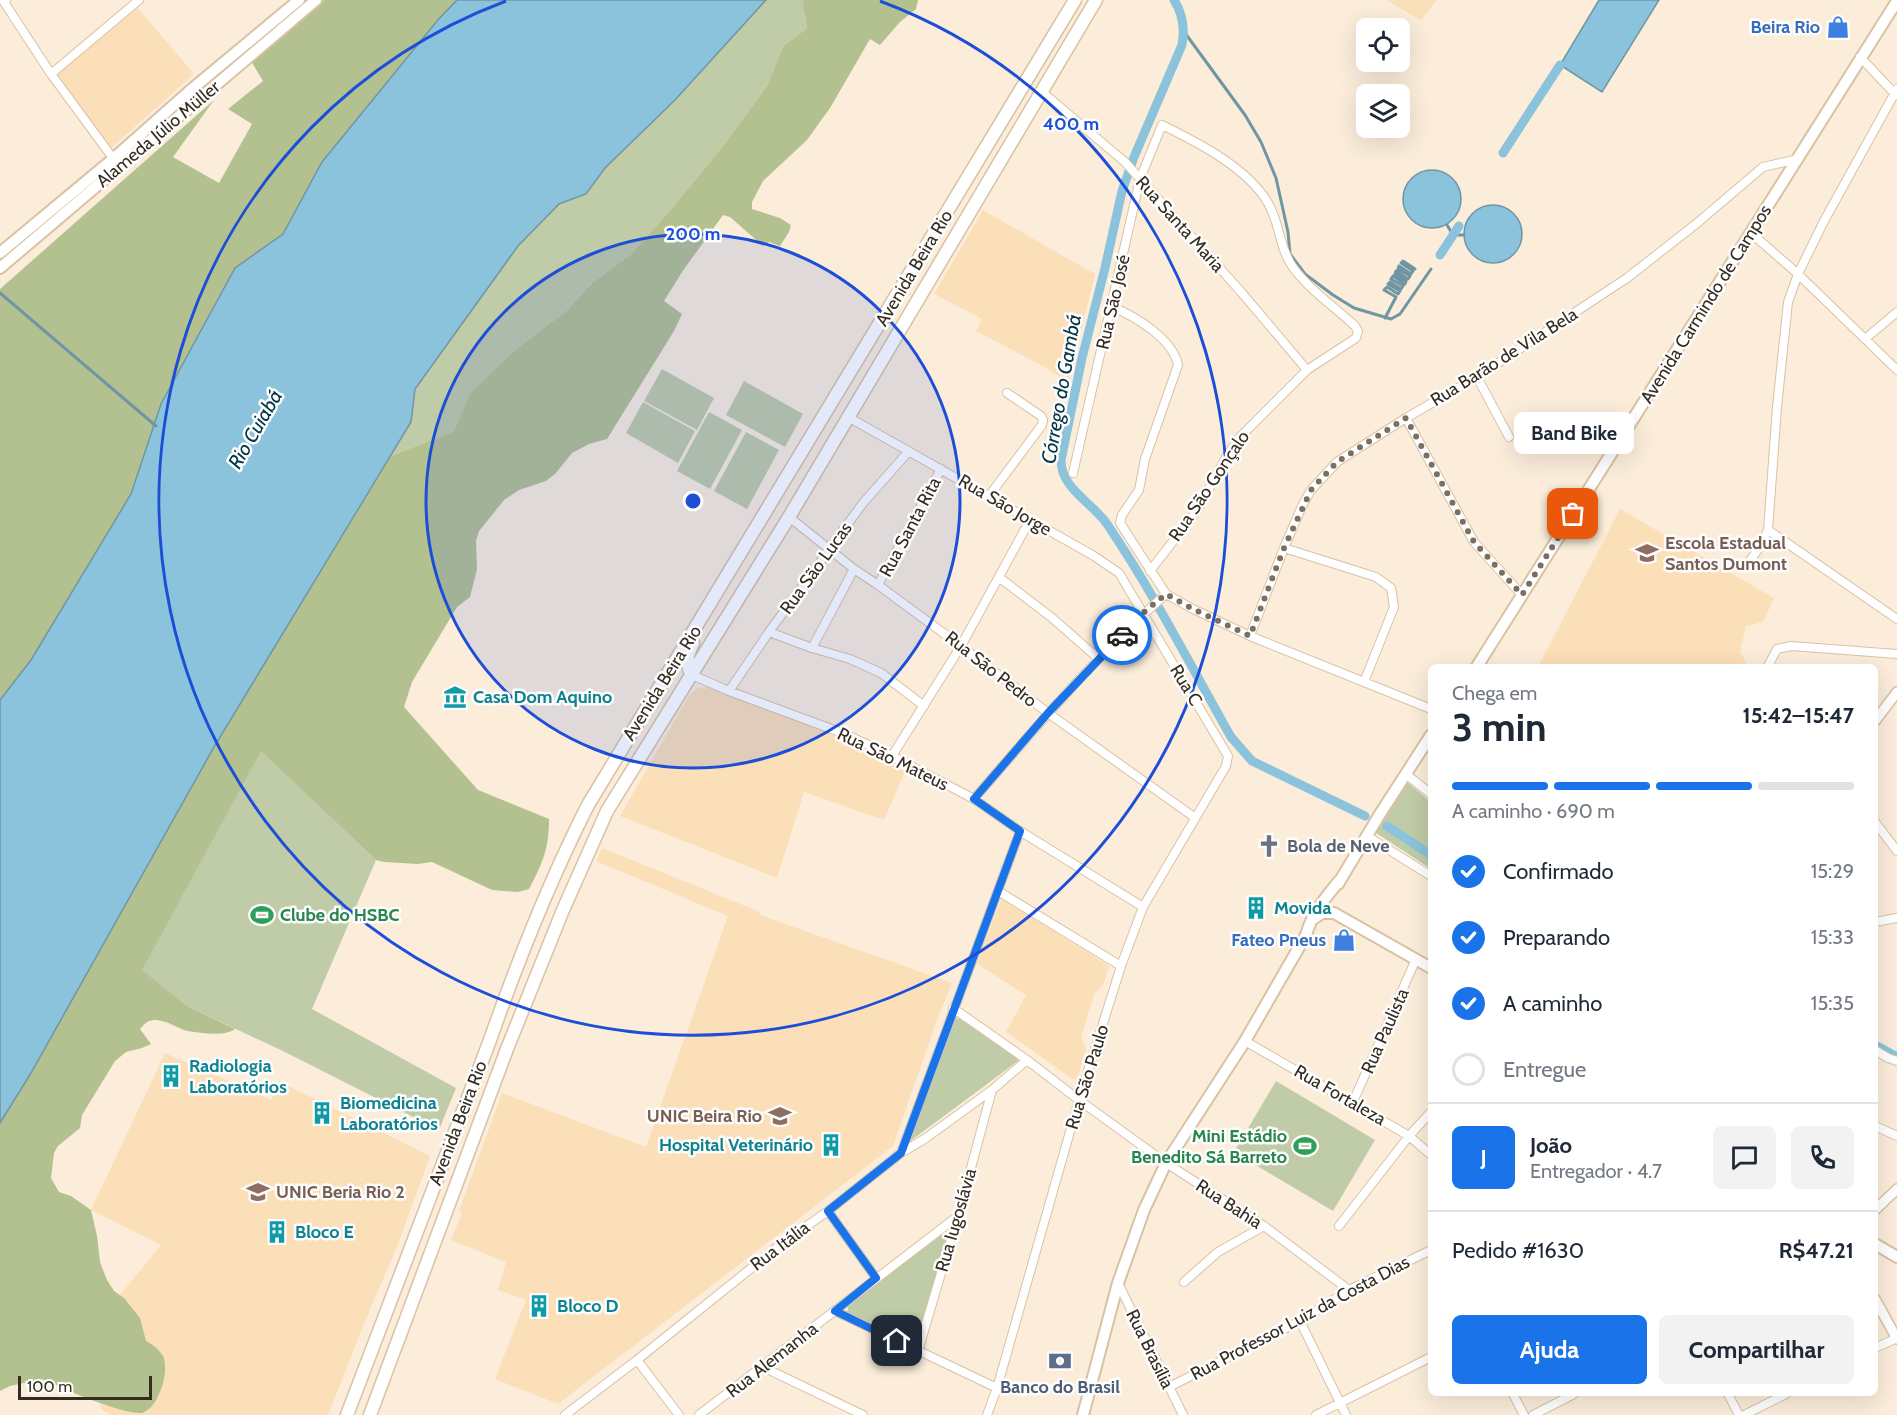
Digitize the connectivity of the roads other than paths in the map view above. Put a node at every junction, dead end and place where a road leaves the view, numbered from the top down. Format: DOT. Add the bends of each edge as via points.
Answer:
graph roads {
  1 [pos="6,0"];
  2 [pos="138,0"];
  3 [pos="299,0"];
  4 [pos="316,0"];
  5 [pos="1076,0"];
  6 [pos="1096,0"];
  7 [pos="1897,1"];
  8 [pos="1860,57"];
  9 [pos="51,74"];
  10 [pos="1041,91"];
  11 [pos="1896,93"];
  12 [pos="1798,159"];
  13 [pos="116,163"];
  14 [pos="1140,179"];
  15 [pos="1751,233"];
  16 [pos="0,253"];
  17 [pos="1,265"];
  18 [pos="1798,274"];
  19 [pos="1112,307"];
  20 [pos="1897,312"];
  21 [pos="1356,338"];
  22 [pos="1866,339"];
  23 [pos="1307,370"];
  24 [pos="1897,370"];
  25 [pos="1477,377"];
  26 [pos="1007,393"];
  27 [pos="848,417"];
  28 [pos="1406,418"];
  29 [pos="1509,437"];
  30 [pos="909,451"];
  31 [pos="941,469"];
  32 [pos="1073,473"];
  33 [pos="777,491"];
  34 [pos="989,496"];
  35 [pos="791,513"];
  36 [pos="1030,520"];
  37 [pos="1768,530"];
  38 [pos="1284,548"];
  39 [pos="829,551"];
  40 [pos="1747,565"];
  41 [pos="854,569"];
  42 [pos="1150,570"];
  43 [pos="1000,578"];
  44 [pos="878,585"];
  45 [pos="1165,595"];
  46 [pos="1522,595"];
  47 [pos="1146,611"];
  48 [pos="705,614"];
  49 [pos="1897,619"];
  50 [pos="769,632"];
  51 [pos="1250,636"];
  52 [pos="962,646"];
  53 [pos="812,648"];
  54 [pos="1897,654"];
  55 [pos="1099,659"];
  56 [pos="1479,664"];
  57 [pos="1769,664"];
  58 [pos="692,675"];
  59 [pos="1364,682"];
  60 [pos="729,691"];
  61 [pos="1897,692"];
  62 [pos="1893,704"];
  63 [pos="924,706"];
  64 [pos="1428,709"];
  65 [pos="1048,713"];
  66 [pos="1878,718"];
  67 [pos="1428,740"];
  68 [pos="892,756"];
  69 [pos="1228,756"];
  70 [pos="1407,775"];
  71 [pos="1428,792"];
  72 [pos="974,799"];
  73 [pos="1194,817"];
  74 [pos="1878,826"];
  75 [pos="1020,831"];
  76 [pos="1367,836"];
  77 [pos="1897,851"];
  78 [pos="1428,874"];
  79 [pos="998,891"];
  80 [pos="1331,894"];
  81 [pos="1143,907"];
  82 [pos="1322,913"];
  83 [pos="1334,913"];
  84 [pos="1897,918"];
  85 [pos="1311,921"];
  86 [pos="1878,921"];
  87 [pos="1306,935"];
  88 [pos="523,953"];
  89 [pos="1416,959"];
  90 [pos="1121,966"];
  91 [pos="1428,966"];
  92 [pos="540,967"];
  93 [pos="512,976"];
  94 [pos="530,990"];
  95 [pos="953,1008"];
  96 [pos="1245,1041"];
  97 [pos="1878,1052"];
  98 [pos="1027,1060"];
  99 [pos="1897,1061"];
  100 [pos="992,1090"];
  101 [pos="1079,1100"];
  102 [pos="1353,1102"];
  103 [pos="1428,1115"];
  104 [pos="1878,1127"];
  105 [pos="1409,1136"];
  106 [pos="1897,1136"];
  107 [pos="1428,1152"];
  108 [pos="901,1153"];
  109 [pos="1166,1163"];
  110 [pos="1897,1189"];
  111 [pos="1878,1207"];
  112 [pos="828,1211"];
  113 [pos="958,1216"];
  114 [pos="1264,1226"];
  115 [pos="1339,1226"];
  116 [pos="1878,1246"];
  117 [pos="1428,1251"];
  118 [pos="1897,1257"];
  119 [pos="876,1278"];
  120 [pos="1185,1282"];
  121 [pos="1118,1283"];
  122 [pos="1349,1290"];
  123 [pos="1878,1304"];
  124 [pos="835,1311"];
  125 [pos="1300,1321"];
  126 [pos="380,1326"];
  127 [pos="400,1333"];
  128 [pos="1897,1338"];
  129 [pos="1878,1347"];
  130 [pos="918,1351"];
  131 [pos="1428,1359"];
  132 [pos="637,1360"];
  133 [pos="763,1367"];
  134 [pos="1169,1387"];
  135 [pos="997,1388"];
  136 [pos="1514,1396"];
  137 [pos="1570,1396"];
  138 [pos="1729,1396"];
  139 [pos="1782,1396"];
  140 [pos="1340,1403"];
  141 [pos="346,1415"];
  142 [pos="370,1415"];
  143 [pos="565,1415"];
  144 [pos="679,1415"];
  145 [pos="699,1415"];
  146 [pos="863,1415"];
  147 [pos="987,1415"];
  148 [pos="1083,1415"];
  149 [pos="1183,1415"];
  150 [pos="1316,1415"];
  151 [pos="1346,1415"];
  152 [pos="1524,1415"];
  153 [pos="1533,1415"];
  154 [pos="1739,1415"];
  155 [pos="1744,1415"];
  1 -- 9 [label="street"];
  2 -- 9 [label="street"];
  3 -- 13 [label="main road, Alameda Júlio Müller" via="192,89"];
  4 -- 13 [label="main road, Alameda Júlio Müller"];
  5 -- 33 [label="main road, Avenida Beira Rio"];
  6 -- 10 [label="main road, Avenida Beira Rio"];
  7 -- 8 [label="main road, Avenida Carmindo de Campos"];
  8 -- 11 [label="street"];
  8 -- 12 [label="main road, Avenida Carmindo de Campos"];
  9 -- 13 [label="street"];
  10 -- 14 [label="street, Rua Santa Maria"];
  10 -- 27 [label="main road, Avenida Beira Rio"];
  11 -- 18 [label="street"];
  12 -- 15 [label="main road, Avenida Carmindo de Campos"];
  12 -- 25 [label="street, Rua Barão de Vila Bela" via="1763,167 1627,278"];
  13 -- 16 [label="main road, Alameda Júlio Müller"];
  13 -- 17 [label="main road, Alameda Júlio Müller"];
  14 -- 19 [label="street, Rua São José"];
  14 -- 21 [label="street, Rua São José" via="1162,125 1239,170 1267,202 1293,268 1355,326"];
  14 -- 23 [label="street, Rua Santa Maria"];
  15 -- 18 [label="street"];
  15 -- 46 [label="main road, Avenida Carmindo de Campos"];
  18 -- 22 [label="street"];
  18 -- 37 [label="street" via="1788,302"];
  19 -- 32 [label="street, Rua São José"];
  19 -- 42 [label="street" via="1126,312 1162,339 1178,365 1145,459 1139,490 1120,520"];
  20 -- 22 [label="street"];
  21 -- 23 [label="street, Rua São Gonçalo"];
  22 -- 24 [label="street"];
  23 -- 42 [label="street, Rua São Gonçalo" via="1239,438 1198,509"];
  25 -- 28 [label="street, Rua Barão de Vila Bela"];
  25 -- 29 [label="street"];
  26 -- 34 [label="street" via="1043,420"];
  27 -- 30 [label="street, Rua São Jorge"];
  27 -- 35 [label="main road, Avenida Beira Rio"];
  28 -- 38 [label="street, Rua Barão de Vila Bela" via="1352,452 1322,477 1311,490"];
  28 -- 46 [label="street" via="1474,542"];
  30 -- 31 [label="street, Rua São Jorge"];
  30 -- 39 [label="street, Rua São Lucas" via="863,503"];
  31 -- 34 [label="street, Rua São Jorge"];
  31 -- 44 [label="street, Rua Santa Rita"];
  33 -- 35 [label="main road" via="785,493"];
  33 -- 48 [label="main road, Avenida Beira Rio"];
  34 -- 36 [label="street, Rua São Jorge"];
  35 -- 39 [label="street, Rua São Pedro"];
  35 -- 58 [label="main road, Avenida Beira Rio"];
  36 -- 43 [label="street"];
  36 -- 47 [label="street, Rua São Jorge" via="1119,573"];
  37 -- 40 [label="street"];
  37 -- 49 [label="street"];
  38 -- 51 [label="street, Rua Barão de Vila Bela"];
  38 -- 59 [label="street" via="1376,577 1391,588 1394,607"];
  39 -- 41 [label="street, Rua São Pedro"];
  39 -- 50 [label="street, Rua São Lucas"];
  41 -- 44 [label="street, Rua São Pedro"];
  41 -- 53 [label="street"];
  42 -- 45 [label="street"];
  43 -- 52 [label="street"];
  43 -- 55 [label="street"];
  44 -- 52 [label="street, Rua São Pedro"];
  45 -- 47 [label="street"];
  45 -- 51 [label="street"];
  46 -- 56 [label="main road, Avenida Carmindo de Campos"];
  47 -- 55 [label="street"];
  47 -- 69 [label="street, Rua C"];
  48 -- 58 [label="main road" via="687,659"];
  48 -- 88 [label="main road, Avenida Beira Rio" via="588,805"];
  50 -- 53 [label="street"];
  50 -- 60 [label="street, Rua São Lucas"];
  51 -- 59 [label="street"];
  52 -- 63 [label="street"];
  52 -- 65 [label="street, Rua São Pedro"];
  53 -- 63 [label="street" via="881,673"];
  54 -- 57 [label="street" via="1791,646 1777,649"];
  55 -- 65 [label="street"];
  58 -- 60 [label="street, Rua São Mateus"];
  58 -- 92 [label="main road, Avenida Beira Rio" via="607,811"];
  59 -- 64 [label="street"];
  60 -- 68 [label="street, Rua São Mateus" via="845,734"];
  61 -- 62 [label="street"];
  62 -- 66 [label="street"];
  63 -- 68 [label="street"];
  65 -- 72 [label="street"];
  65 -- 73 [label="street, Rua São Pedro"];
  67 -- 70 [label="main road"];
  68 -- 72 [label="street, Rua São Mateus"];
  69 -- 73 [label="street, Rua São Paulo" via="1226,766"];
  70 -- 71 [label="street"];
  70 -- 76 [label="main road"];
  72 -- 75 [label="street, Rua São Mateus"];
  73 -- 81 [label="street, Rua São Paulo"];
  74 -- 77 [label="street"];
  75 -- 79 [label="street"];
  75 -- 81 [label="street, Rua São Mateus"];
  76 -- 78 [label="street"];
  76 -- 80 [label="main road"];
  79 -- 90 [label="street"];
  79 -- 95 [label="street"];
  80 -- 82 [label="main road"];
  80 -- 83 [label="main road"];
  80 -- 85 [label="main road"];
  81 -- 90 [label="street, Rua São Paulo"];
  82 -- 83 [label="main road"];
  82 -- 85 [label="main road"];
  82 -- 87 [label="main road"];
  83 -- 89 [label="main road"];
  84 -- 86 [label="street"];
  85 -- 87 [label="main road"];
  87 -- 96 [label="main road"];
  88 -- 92 [label="main road" via="527,965"];
  88 -- 93 [label="main road, Avenida Beira Rio"];
  89 -- 91 [label="main road"];
  89 -- 102 [label="street, Rua Paulista"];
  90 -- 101 [label="street, Rua São Paulo"];
  92 -- 94 [label="main road, Avenida Beira Rio"];
  93 -- 94 [label="main road" via="525,977"];
  93 -- 126 [label="main road, Avenida Beira Rio"];
  94 -- 127 [label="main road, Avenida Beira Rio"];
  95 -- 98 [label="street"];
  95 -- 108 [label="street"];
  96 -- 102 [label="street, Rua Fortaleza"];
  96 -- 109 [label="main road"];
  97 -- 99 [label="street"];
  98 -- 100 [label="street, Rua Itália"];
  98 -- 101 [label="street"];
  100 -- 108 [label="street, Rua Itália"];
  100 -- 113 [label="street, Rua Iugoslávia"];
  101 -- 109 [label="street, Rua Bahia"];
  101 -- 135 [label="street, Rua São Paulo"];
  102 -- 105 [label="street, Rua Fortaleza"];
  103 -- 105 [label="street"];
  104 -- 106 [label="street"];
  105 -- 107 [label="street, Rua Fortaleza"];
  105 -- 115 [label="street"];
  108 -- 112 [label="street, Rua Itália"];
  109 -- 114 [label="street, Rua Bahia"];
  109 -- 121 [label="main road"];
  110 -- 111 [label="street"];
  112 -- 119 [label="street"];
  112 -- 132 [label="street, Rua Itália"];
  113 -- 119 [label="street, Rua Alemanha"];
  113 -- 130 [label="street, Rua Iugoslávia"];
  114 -- 120 [label="street" via="1218,1252"];
  114 -- 122 [label="street, Rua Bahia"];
  116 -- 118 [label="main road"];
  117 -- 122 [label="street, Rua Professor Luiz da Costa Dias"];
  119 -- 124 [label="street, Rua Alemanha"];
  121 -- 134 [label="street, Rua Brasília"];
  121 -- 148 [label="main road"];
  122 -- 125 [label="street, Rua Professor Luiz da Costa Dias"];
  123 -- 128 [label="street"];
  124 -- 130 [label="street"];
  124 -- 133 [label="street, Rua Alemanha"];
  125 -- 134 [label="street, Rua Professor Luiz da Costa Dias"];
  125 -- 140 [label="street"];
  126 -- 127 [label="main road" via="390,1333"];
  126 -- 141 [label="main road, Avenida Beira Rio"];
  127 -- 142 [label="main road, Avenida Beira Rio"];
  128 -- 129 [label="street"];
  130 -- 135 [label="street"];
  131 -- 140 [label="street"];
  132 -- 143 [label="street, Rua Itália"];
  132 -- 144 [label="street"];
  133 -- 145 [label="street, Rua Alemanha"];
  133 -- 146 [label="street"];
  134 -- 149 [label="street, Rua Brasília"];
  135 -- 147 [label="street, Rua São Paulo"];
  136 -- 152 [label="street"];
  137 -- 153 [label="street"];
  138 -- 154 [label="street"];
  139 -- 155 [label="street"];
  140 -- 150 [label="street"];
  140 -- 151 [label="street"];
}
